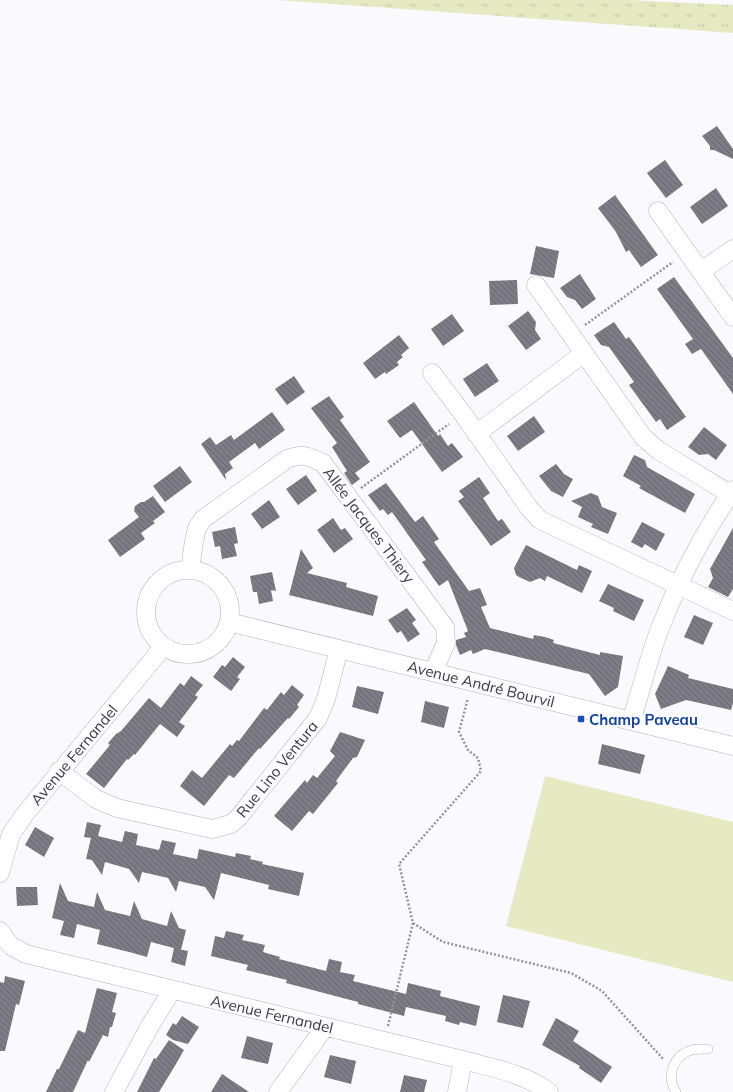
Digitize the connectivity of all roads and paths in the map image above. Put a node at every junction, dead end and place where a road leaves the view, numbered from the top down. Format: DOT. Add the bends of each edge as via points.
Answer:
graph roads {
  1 [pos="658,211"];
  2 [pos="733,249"];
  3 [pos="687,252"];
  4 [pos="701,271"];
  5 [pos="536,285"];
  6 [pos="733,317"];
  7 [pos="571,335"];
  8 [pos="583,354"];
  9 [pos="432,373"];
  10 [pos="463,414"];
  11 [pos="476,434"];
  12 [pos="732,494"];
  13 [pos="348,497"];
  14 [pos="190,570"];
  15 [pos="679,586"];
  16 [pos="733,611"];
  17 [pos="229,622"];
  18 [pos="164,646"];
  19 [pos="339,649"];
  20 [pos="433,672"];
  21 [pos="472,682"];
  22 [pos="631,721"];
  23 [pos="733,746"];
  24 [pos="60,772"];
  25 [pos="0,873"];
  26 [pos="413,923"];
  27 [pos="0,933"];
  28 [pos="172,990"];
  29 [pos="325,1027"];
  30 [pos="384,1041"];
  31 [pos="708,1049"];
  32 [pos="463,1060"];
  33 [pos="671,1069"];
  34 [pos="114,1092"];
  35 [pos="278,1092"];
  36 [pos="457,1092"];
  37 [pos="549,1092"];
  38 [pos="676,1092"];
  1 -- 3 [label="street"];
  2 -- 4 [label="street"];
  3 -- 4 [label="street"];
  3 -- 7 [label="path"];
  4 -- 6 [label="street"];
  5 -- 7 [label="street"];
  7 -- 8 [label="street"];
  8 -- 11 [label="street"];
  8 -- 12 [label="street" via="650,444"];
  9 -- 10 [label="street"];
  10 -- 11 [label="street"];
  10 -- 13 [label="path"];
  11 -- 15 [label="street" via="540,520"];
  12 -- 15 [label="street"];
  13 -- 14 [label="street, Allée Jacques Thiery" via="323,463 300,455 287,459 203,519 197,528"];
  13 -- 20 [label="street, Allée Jacques Thiery" via="445,627 446,643"];
  14 -- 17 [label="street" via="204,573 216,581 225,593 230,607"];
  14 -- 18 [label="street" via="175,572 162,578 152,589 147,603 146,620 153,635"];
  15 -- 16 [label="street"];
  15 -- 22 [label="street" via="651,653"];
  17 -- 18 [label="street" via="222,636 210,647 195,653 179,653"];
  17 -- 19 [label="street, Avenue André Bourvil"];
  18 -- 24 [label="street, Avenue Fernandel"];
  19 -- 20 [label="street, Avenue André Bourvil"];
  19 -- 24 [label="street, Rue Lino Ventura" via="326,699 318,718 231,824 212,829 116,808 96,799"];
  20 -- 21 [label="street, Avenue André Bourvil"];
  21 -- 22 [label="street, Avenue André Bourvil"];
  21 -- 26 [label="path" via="459,732 468,750 478,758 481,772 399,864"];
  22 -- 23 [label="street, Avenue André Bourvil"];
  24 -- 25 [label="street, Avenue Fernandel" via="11,834"];
  26 -- 30 [label="path"];
  26 -- 33 [label="path" via="443,942 571,973 602,991"];
  27 -- 28 [label="street, Avenue Fernandel" via="11,946 26,954"];
  28 -- 29 [label="street, Avenue Fernandel"];
  28 -- 34 [label="street"];
  29 -- 30 [label="street, Avenue Fernandel"];
  29 -- 35 [label="street"];
  30 -- 32 [label="street, Avenue Fernandel"];
  31 -- 33 [label="lane" via="692,1050 678,1058"];
  32 -- 36 [label="street"];
  32 -- 37 [label="street, Avenue Fernandel" via="523,1077"];
  33 -- 38 [label="lane" via="672,1085"];
}
